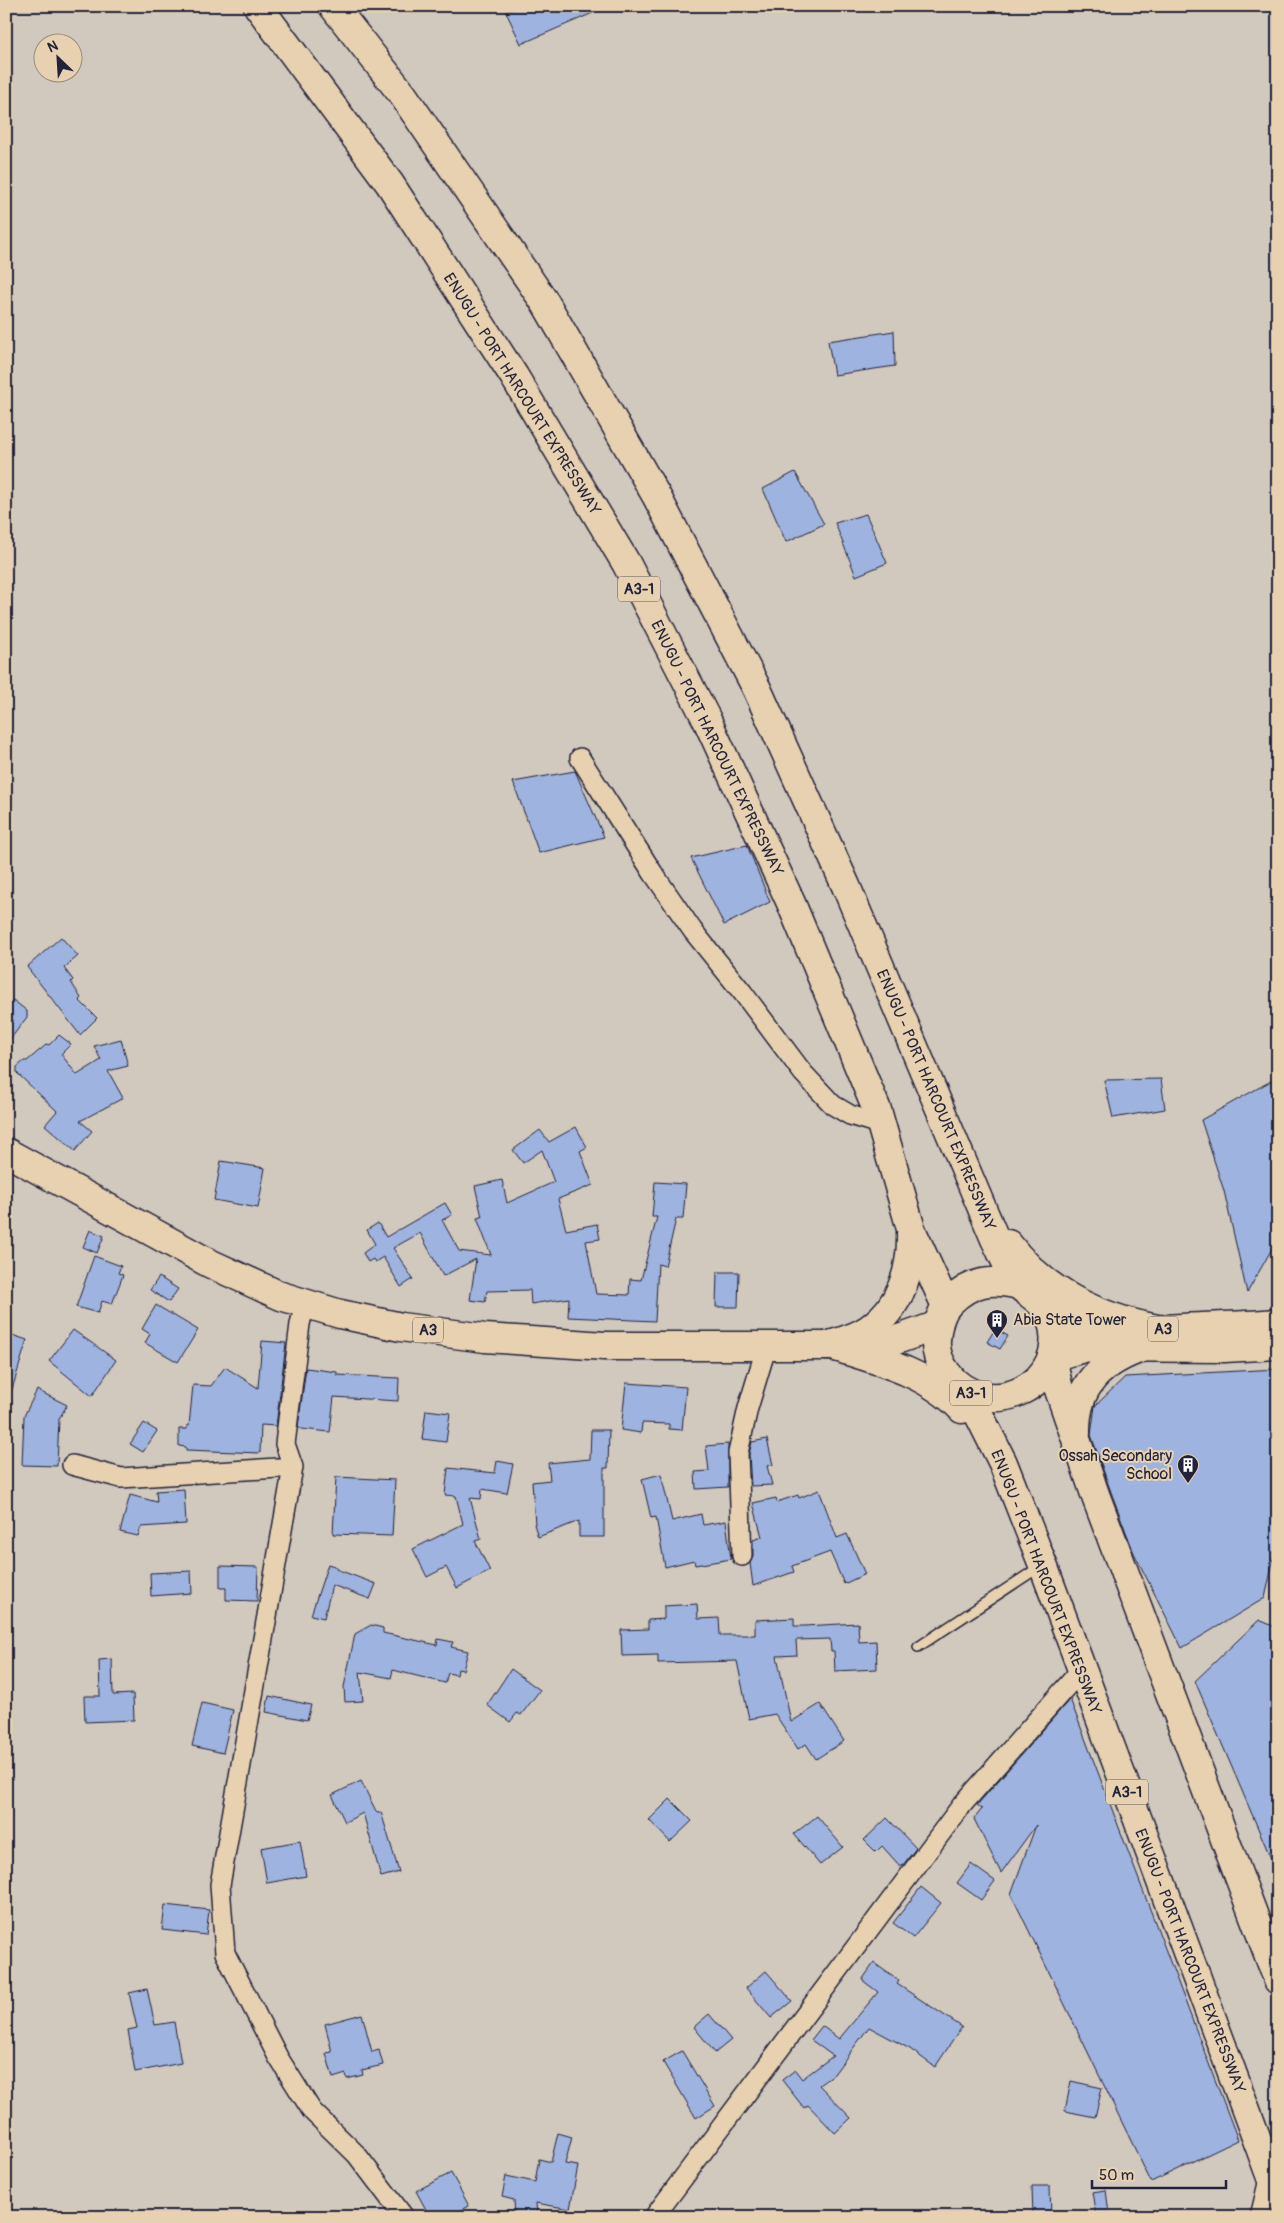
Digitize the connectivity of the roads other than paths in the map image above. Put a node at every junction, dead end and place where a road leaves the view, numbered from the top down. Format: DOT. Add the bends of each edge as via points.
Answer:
graph roads {
  1 [pos="258,6"];
  2 [pos="333,6"];
  3 [pos="580,758"];
  4 [pos="882,1124"];
  5 [pos="6,1152"];
  6 [pos="979,1202"];
  7 [pos="911,1229"];
  8 [pos="1020,1285"];
  9 [pos="305,1304"];
  10 [pos="942,1315"];
  11 [pos="1050,1318"];
  12 [pos="1278,1322"];
  13 [pos="1150,1338"];
  14 [pos="888,1343"];
  15 [pos="767,1345"];
  16 [pos="1278,1345"];
  17 [pos="829,1346"];
  18 [pos="1052,1356"];
  19 [pos="941,1365"];
  20 [pos="967,1391"];
  21 [pos="1077,1444"];
  22 [pos="72,1465"];
  23 [pos="292,1467"];
  24 [pos="1008,1479"];
  25 [pos="742,1556"];
  26 [pos="1043,1565"];
  27 [pos="918,1647"];
  28 [pos="1081,1670"];
  29 [pos="1278,1980"];
  30 [pos="1274,2186"];
  31 [pos="404,2217"];
  32 [pos="654,2217"];
  33 [pos="1260,2217"];
  1 -- 4 [label="main road, ENUGU - PORT HARCOURT EXPRESSWAY / A3-1" via="390,184 514,376 626,563 707,720 791,903"];
  2 -- 6 [label="main road, ENUGU - PORT HARCOURT EXPRESSWAY / A3-1" via="403,95 546,304 657,498 757,689 846,886"];
  3 -- 4 [label="street" via="693,931 803,1073 833,1105 850,1115"];
  4 -- 7 [label="main road, ENUGU - PORT HARCOURT EXPRESSWAY / A3-1"];
  5 -- 9 [label="main road, A3" via="209,1263"];
  6 -- 8 [label="main road, ENUGU - PORT HARCOURT EXPRESSWAY / A3-1"];
  6 -- 13 [label="main road" via="1011,1248 1051,1287"];
  7 -- 10 [label="main road, ENUGU - PORT HARCOURT EXPRESSWAY"];
  7 -- 17 [label="main road" via="909,1268 883,1318 853,1338"];
  8 -- 10 [label="main road, A3-1" via="1000,1280 979,1282 961,1291"];
  8 -- 11 [label="main road, A3-1" via="1039,1299"];
  9 -- 15 [label="main road, A3" via="401,1326 485,1338 604,1346"];
  9 -- 23 [label="street" via="285,1444"];
  10 -- 14 [label="main road, A3"];
  10 -- 19 [label="main road, A3-1" via="936,1345"];
  11 -- 13 [label="main road, A3" via="1084,1330 1117,1331"];
  11 -- 18 [label="main road, A3-1" via="1054,1336"];
  12 -- 13 [label="main road, A3"];
  13 -- 16 [label="main road, A3" via="1224,1348"];
  13 -- 18 [label="main road, A3" via="1087,1347"];
  13 -- 21 [label="main road" via="1107,1363 1089,1384 1080,1400 1076,1418"];
  14 -- 17 [label="main road, A3"];
  14 -- 19 [label="main road, A3" via="923,1351"];
  15 -- 17 [label="main road, A3"];
  15 -- 25 [label="street" via="738,1453"];
  17 -- 24 [label="main road" via="906,1371 955,1401 974,1422"];
  18 -- 20 [label="main road, A3-1" via="1042,1375 1026,1389 1007,1397 986,1398"];
  18 -- 21 [label="main road, A3-1" via="1059,1390"];
  19 -- 20 [label="main road, A3-1" via="953,1382"];
  20 -- 24 [label="main road, ENUGU - PORT HARCOURT EXPRESSWAY / A3-1"];
  21 -- 29 [label="main road, A3-1"];
  22 -- 23 [label="street" via="121,1478"];
  23 -- 31 [label="street" via="220,1885 225,1953 278,2057 312,2111 356,2155"];
  24 -- 26 [label="main road, ENUGU - PORT HARCOURT EXPRESSWAY / A3-1"];
  26 -- 27 [label="lane"];
  26 -- 28 [label="main road, ENUGU - PORT HARCOURT EXPRESSWAY / A3-1"];
  28 -- 30 [label="main road, ENUGU - PORT HARCOURT EXPRESSWAY / A3-1"];
  28 -- 32 [label="street" via="962,1804"];
  30 -- 33 [label="street"];
}
